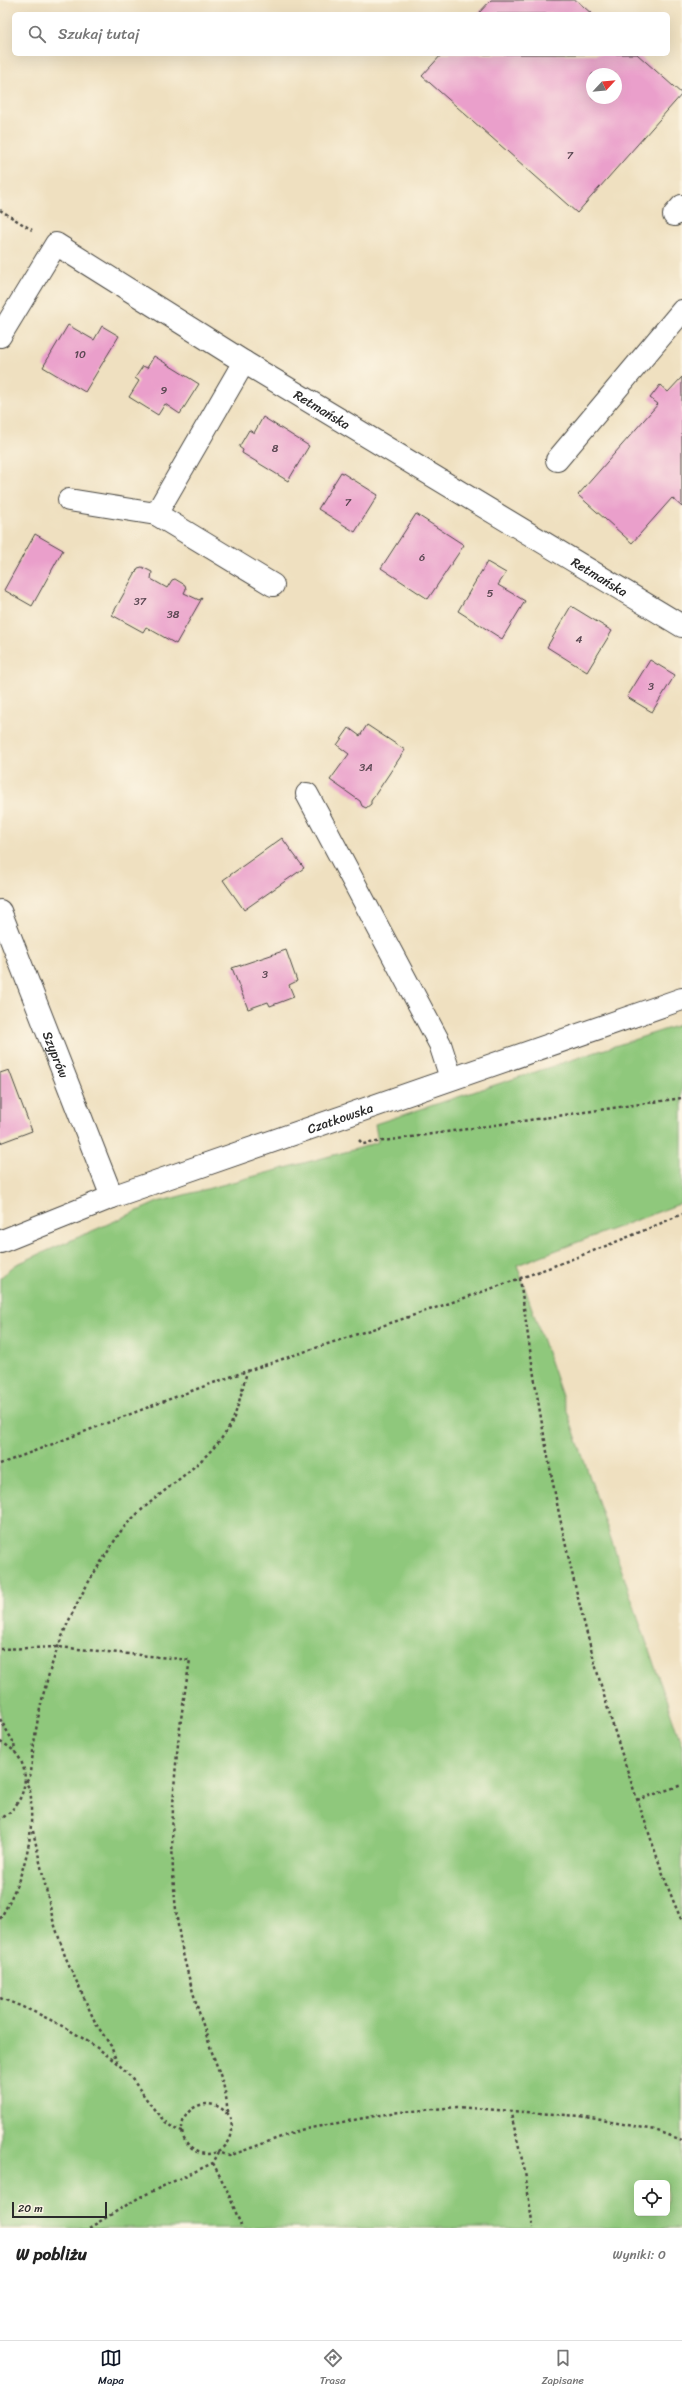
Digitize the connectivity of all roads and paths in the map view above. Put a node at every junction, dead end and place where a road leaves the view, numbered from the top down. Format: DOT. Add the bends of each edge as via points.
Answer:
graph roads {
  1 [pos="0,210"];
  2 [pos="56,244"];
  3 [pos="682,311"];
  4 [pos="0,336"];
  5 [pos="244,362"];
  6 [pos="557,460"];
  7 [pos="69,500"];
  8 [pos="156,514"];
  9 [pos="273,585"];
  10 [pos="682,626"];
  11 [pos="307,794"];
  12 [pos="0,911"];
  13 [pos="682,999"];
  14 [pos="452,1078"];
  15 [pos="682,1098"];
  16 [pos="333,1121"];
  17 [pos="112,1197"];
  18 [pos="682,1214"];
  19 [pos="0,1242"];
  20 [pos="520,1278"];
  21 [pos="247,1371"];
  22 [pos="0,1464"];
  23 [pos="58,1647"];
  24 [pos="0,1649"];
  25 [pos="0,1719"];
  26 [pos="0,1742"];
  27 [pos="16,1754"];
  28 [pos="26,1783"];
  29 [pos="682,1785"];
  30 [pos="638,1800"];
  31 [pos="0,1819"];
  32 [pos="32,1829"];
  33 [pos="0,1919"];
  34 [pos="682,1921"];
  35 [pos="0,1998"];
  36 [pos="117,2063"];
  37 [pos="510,2110"];
  38 [pos="226,2112"];
  39 [pos="183,2132"];
  40 [pos="682,2140"];
  41 [pos="219,2152"];
  42 [pos="213,2162"];
  43 [pos="89,2228"];
  44 [pos="242,2228"];
  45 [pos="533,2228"];
  1 -- 2 [label="path"];
  2 -- 4 [label="street"];
  2 -- 5 [label="street, Retmańska"];
  3 -- 6 [label="street"];
  5 -- 8 [label="street"];
  5 -- 10 [label="street, Retmańska"];
  7 -- 8 [label="street"];
  8 -- 9 [label="street"];
  11 -- 14 [label="street" via="440,1044"];
  12 -- 17 [label="street, Szyprów"];
  13 -- 14 [label="street, Czatkowska"];
  14 -- 16 [label="street, Czatkowska"];
  15 -- 16 [label="path" via="363,1144"];
  16 -- 17 [label="street, Czatkowska"];
  17 -- 19 [label="street, Czatkowska"];
  18 -- 20 [label="path" via="629,1238"];
  20 -- 21 [label="path"];
  20 -- 30 [label="path" via="542,1433 557,1507 588,1640 624,1764"];
  21 -- 22 [label="path"];
  21 -- 23 [label="path" via="229,1428 208,1455 169,1485 126,1525 88,1582"];
  23 -- 24 [label="path"];
  23 -- 28 [label="path" via="38,1710 31,1774"];
  23 -- 38 [label="path" via="190,1660 183,1703 171,1832 174,1885 179,1932 207,2039 227,2098"];
  25 -- 27 [label="path" via="14,1743"];
  26 -- 27 [label="path"];
  27 -- 28 [label="path" via="22,1762"];
  28 -- 31 [label="path" via="20,1801 12,1811"];
  28 -- 32 [label="path" via="31,1790"];
  29 -- 30 [label="path"];
  30 -- 34 [label="path"];
  32 -- 33 [label="path" via="25,1861"];
  32 -- 36 [label="path" via="53,1920 66,1956 96,2024 111,2046"];
  35 -- 36 [label="path" via="34,2010 66,2028"];
  36 -- 39 [label="path" via="161,2116 176,2131"];
  37 -- 40 [label="path" via="580,2116 655,2130"];
  37 -- 41 [label="path" via="457,2107 391,2113 300,2130 229,2156"];
  37 -- 45 [label="path" via="525,2172"];
  38 -- 39 [label="path" via="210,2103 194,2107 184,2120"];
  38 -- 41 [label="path" via="233,2131 230,2140"];
  39 -- 41 [label="path" via="188,2145 194,2150 202,2154"];
  41 -- 42 [label="path"];
  42 -- 43 [label="path" via="140,2197"];
  42 -- 44 [label="path"];
}
